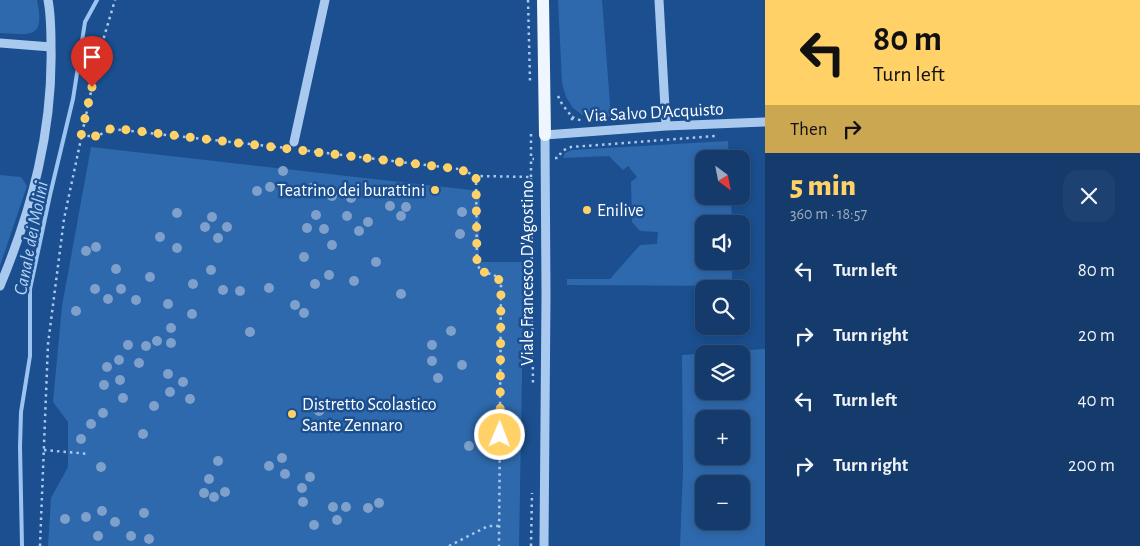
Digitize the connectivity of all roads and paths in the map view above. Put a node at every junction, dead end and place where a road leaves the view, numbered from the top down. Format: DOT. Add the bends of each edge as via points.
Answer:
graph roads {
  1 [pos="48,0"];
  2 [pos="115,0"];
  3 [pos="325,0"];
  4 [pos="543,0"];
  5 [pos="659,0"];
  6 [pos="0,42"];
  7 [pos="51,47"];
  8 [pos="558,92"];
  9 [pos="765,122"];
  10 [pos="666,126"];
  11 [pos="572,133"];
  12 [pos="545,135"];
  13 [pos="81,136"];
  14 [pos="723,136"];
  15 [pos="292,144"];
  16 [pos="571,147"];
  17 [pos="545,158"];
  18 [pos="476,176"];
  19 [pos="0,286"];
  20 [pos="533,392"];
  21 [pos="44,450"];
  22 [pos="89,454"];
  23 [pos="532,490"];
  24 [pos="499,526"];
  25 [pos="40,546"];
  26 [pos="449,546"];
  27 [pos="499,546"];
  28 [pos="531,546"];
  29 [pos="544,546"];
  1 -- 7 [label="street"];
  2 -- 13 [label="path"];
  3 -- 15 [label="street"];
  4 -- 12 [label="main road, Viale Francesco D'Agostino"];
  5 -- 10 [label="street"];
  6 -- 7 [label="street"];
  7 -- 19 [label="street" via="52,76 46,138 31,198"];
  8 -- 11 [label="path" via="572,117"];
  9 -- 10 [label="street, Via Salvo D'Acquisto"];
  10 -- 11 [label="street, Via Salvo D'Acquisto"];
  11 -- 12 [label="street, Via Salvo D'Acquisto"];
  11 -- 16 [label="path"];
  12 -- 17 [label="street, Viale Francesco D'Agostino"];
  13 -- 15 [label="path" via="97,136 112,128 286,149"];
  13 -- 21 [label="path" via="64,219 48,344"];
  14 -- 16 [label="path"];
  15 -- 18 [label="path" via="459,169"];
  16 -- 17 [label="path" via="562,151 558,158"];
  17 -- 29 [label="street, Viale Francesco D'Agostino"];
  18 -- 20 [label="path" via="531,177"];
  18 -- 24 [label="path" via="477,266 501,282"];
  21 -- 22 [label="path"];
  21 -- 25 [label="path"];
  23 -- 28 [label="path"];
  24 -- 26 [label="path" via="488,526"];
  24 -- 27 [label="path"];
}
